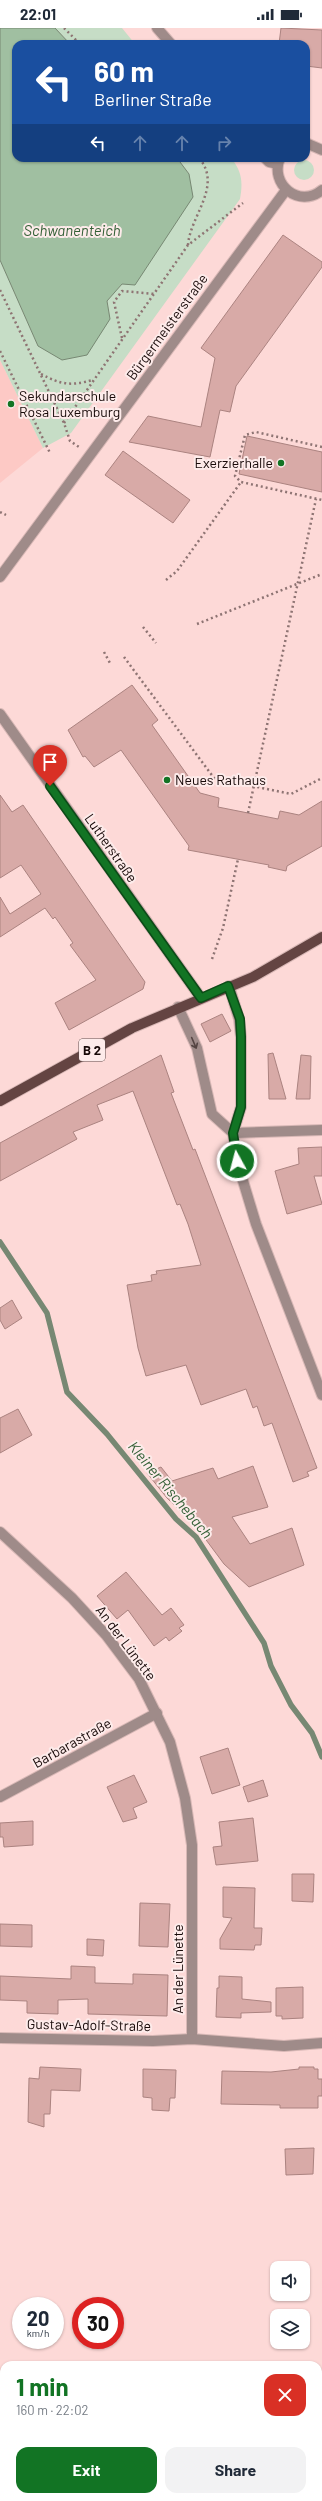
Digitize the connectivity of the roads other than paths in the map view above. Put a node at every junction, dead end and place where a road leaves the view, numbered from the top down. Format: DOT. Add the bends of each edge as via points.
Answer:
graph roads {
  1 [pos="157,28"];
  2 [pos="168,40"];
  3 [pos="310,144"];
  4 [pos="322,148"];
  5 [pos="279,162"];
  6 [pos="286,190"];
  7 [pos="319,195"];
  8 [pos="0,577"];
  9 [pos="0,714"];
  10 [pos="322,937"];
  11 [pos="228,986"];
  12 [pos="201,998"];
  13 [pos="178,1007"];
  14 [pos="0,1102"];
  15 [pos="322,1130"];
  16 [pos="233,1133"];
  17 [pos="322,1395"];
  18 [pos="0,1532"];
  19 [pos="156,1713"];
  20 [pos="0,1797"];
  21 [pos="0,2038"];
  22 [pos="192,2039"];
  23 [pos="322,2043"];
  1 -- 2 [label="street"];
  3 -- 4 [label="street"];
  5 -- 6 [label="street" via="279,181"];
  6 -- 7 [label="street" via="303,197"];
  6 -- 8 [label="street, Bürgermeisterstraße"];
  9 -- 12 [label="street, Lutherstraße"];
  10 -- 11 [label="main road, B 2" via="253,977"];
  11 -- 12 [label="main road, B 2"];
  11 -- 16 [label="street" via="240,1019 241,1037 241,1107"];
  12 -- 13 [label="main road, B 2"];
  13 -- 14 [label="main road, B 2" via="132,1028"];
  13 -- 16 [label="street, one-way" via="196,1048 212,1114"];
  15 -- 16 [label="street"];
  16 -- 17 [label="street" via="244,1189"];
  18 -- 19 [label="street, An der Lünette" via="72,1598 106,1635 139,1679"];
  19 -- 20 [label="street, Barbarastraße"];
  19 -- 22 [label="street, An der Lünette" via="170,1742 185,1798 192,1846"];
  21 -- 22 [label="street, Gustav-Adolf-Straße" via="153,2041"];
  22 -- 23 [label="street, Gustav-Adolf-Straße" via="284,2046"];
}
